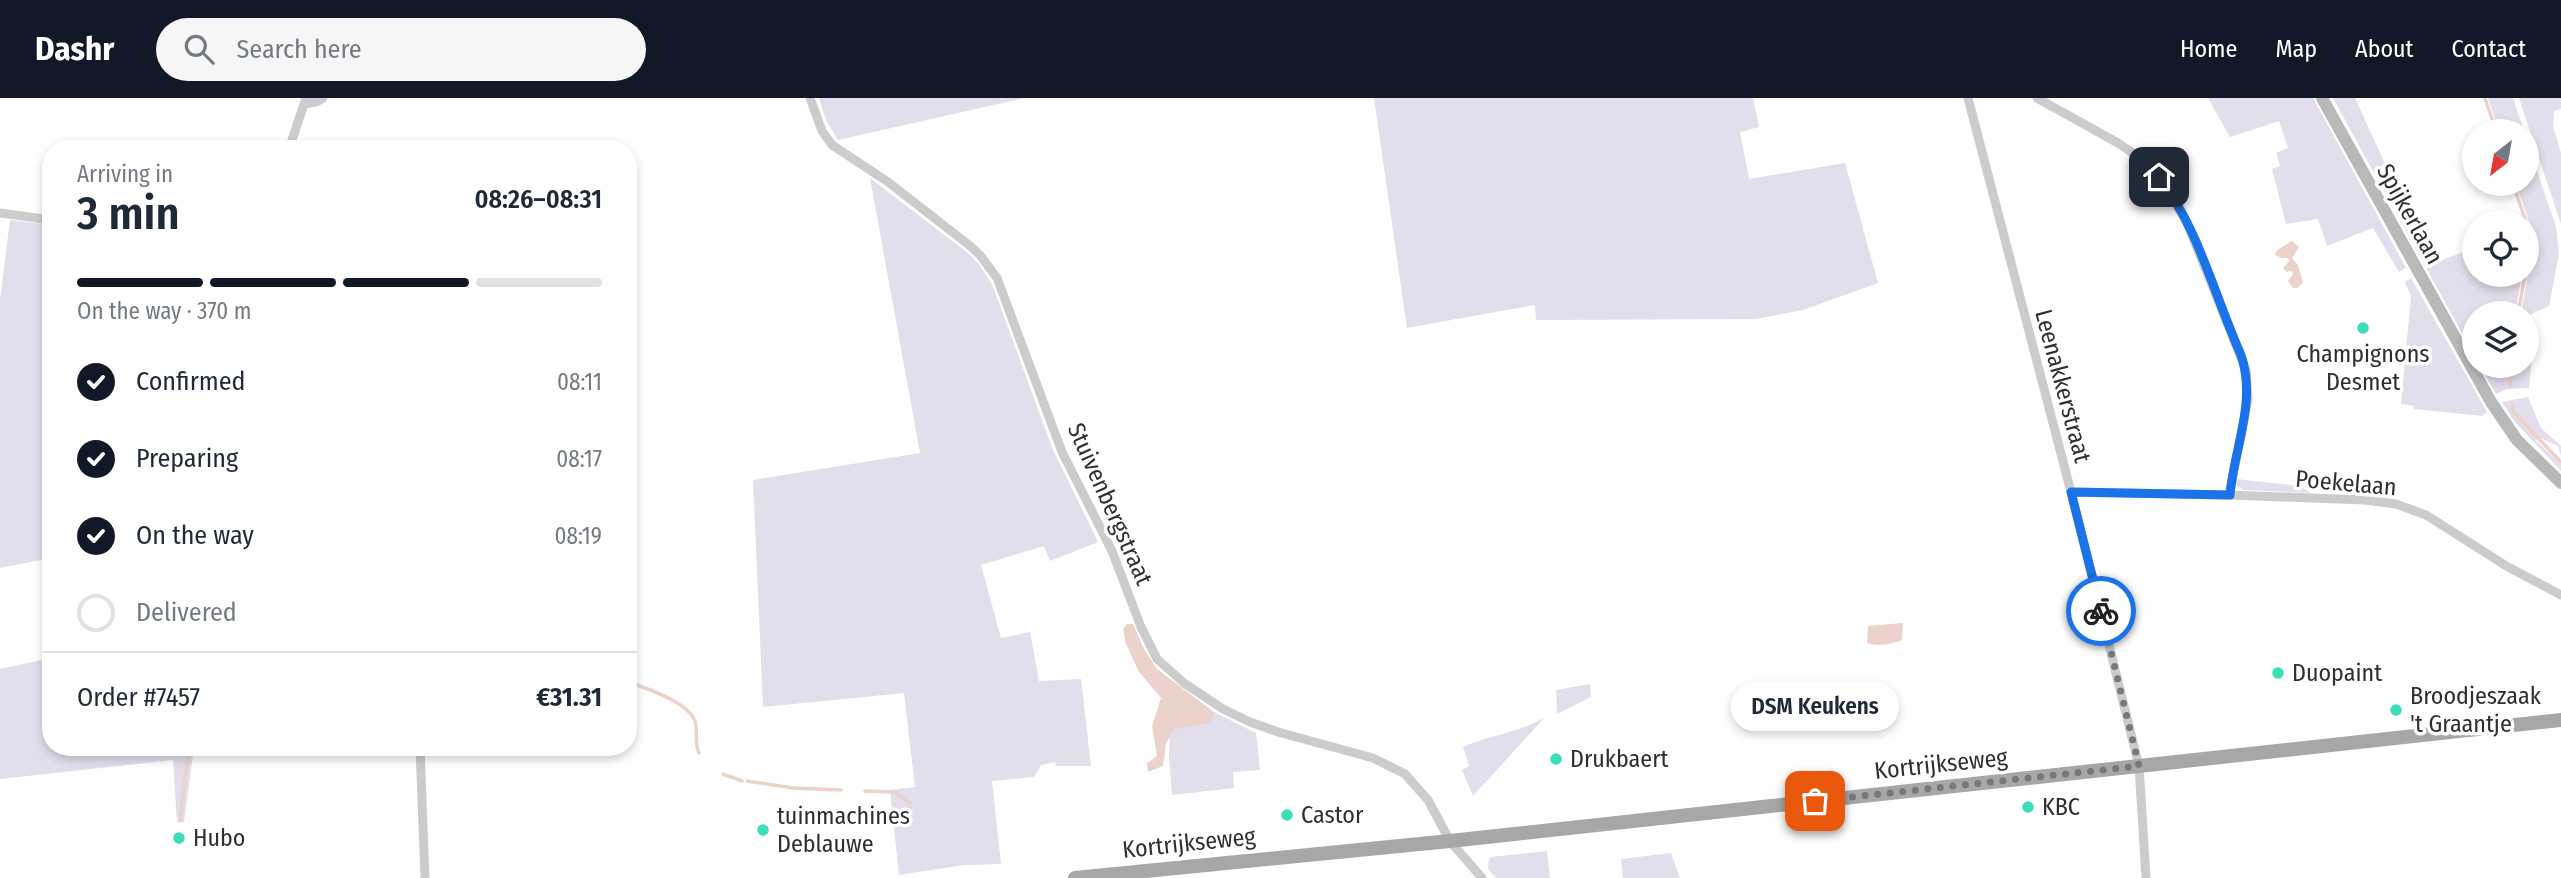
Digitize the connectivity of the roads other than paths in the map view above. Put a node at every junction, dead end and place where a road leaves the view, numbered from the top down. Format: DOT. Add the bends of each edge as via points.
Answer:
graph roads {
  1 [pos="323,98"];
  2 [pos="810,98"];
  3 [pos="1968,98"];
  4 [pos="2037,98"];
  5 [pos="2322,98"];
  6 [pos="302,100"];
  7 [pos="291,140"];
  8 [pos="0,213"];
  9 [pos="42,219"];
  10 [pos="2561,483"];
  11 [pos="2071,492"];
  12 [pos="2230,495"];
  13 [pos="2561,595"];
  14 [pos="2561,720"];
  15 [pos="420,756"];
  16 [pos="2139,766"];
  17 [pos="1450,841"];
  18 [pos="425,878"];
  19 [pos="1075,878"];
  20 [pos="1482,878"];
  21 [pos="2146,878"];
  1 -- 6 [label="street"];
  2 -- 17 [label="street, Stuivenbergstraat" via="832,145 969,245 996,278 1062,452 1112,551 1157,659 1184,683 1250,722 1395,767 1428,800"];
  3 -- 11 [label="street, Leenakkerstraat"];
  4 -- 12 [label="street" via="2140,158 2168,188 2187,223 2246,370 2248,399"];
  5 -- 10 [label="street, Spijkerlaan" via="2491,402 2517,440"];
  6 -- 7 [label="street"];
  8 -- 9 [label="street"];
  11 -- 12 [label="street, Poekelaan"];
  11 -- 16 [label="street, Leenakkerstraat"];
  12 -- 13 [label="street, Poekelaan" via="2365,500 2406,507"];
  14 -- 16 [label="main road, Kortrijkseweg"];
  15 -- 18 [label="street"];
  16 -- 17 [label="main road, Kortrijkseweg"];
  16 -- 21 [label="street, Leenakkerstraat"];
  17 -- 19 [label="main road, Kortrijkseweg"];
  17 -- 20 [label="street, Stuivenbergstraat"];
}
